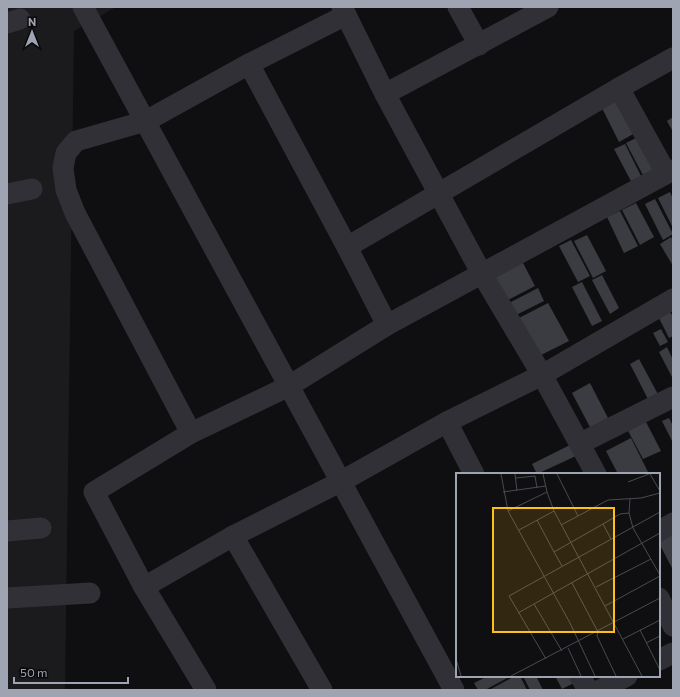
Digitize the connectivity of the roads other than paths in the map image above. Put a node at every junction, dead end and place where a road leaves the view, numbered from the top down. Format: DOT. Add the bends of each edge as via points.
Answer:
graph roads {
  1 [pos="458,7"];
  2 [pos="548,7"];
  3 [pos="90,10"];
  4 [pos="344,11"];
  5 [pos="479,45"];
  6 [pos="673,58"];
  7 [pos="249,64"];
  8 [pos="619,88"];
  9 [pos="385,94"];
  10 [pos="146,121"];
  11 [pos="669,172"];
  12 [pos="32,189"];
  13 [pos="438,192"];
  14 [pos="7,194"];
  15 [pos="347,247"];
  16 [pos="482,274"];
  17 [pos="673,299"];
  18 [pos="387,325"];
  19 [pos="542,375"];
  20 [pos="289,386"];
  21 [pos="673,397"];
  22 [pos="447,422"];
  23 [pos="191,433"];
  24 [pos="580,443"];
  25 [pos="473,473"];
  26 [pos="595,473"];
  27 [pos="342,481"];
  28 [pos="673,523"];
  29 [pos="41,528"];
  30 [pos="660,530"];
  31 [pos="7,531"];
  32 [pos="233,536"];
  33 [pos="144,587"];
  34 [pos="90,593"];
  35 [pos="7,598"];
  36 [pos="660,600"];
  37 [pos="673,626"];
  38 [pos="673,653"];
  39 [pos="660,660"];
  40 [pos="581,677"];
  41 [pos="626,677"];
  42 [pos="206,690"];
  43 [pos="322,690"];
  44 [pos="454,690"];
  45 [pos="588,690"];
  46 [pos="600,690"];
  1 -- 5 [label="street"];
  2 -- 5 [label="street"];
  3 -- 10 [label="street"];
  4 -- 7 [label="street"];
  4 -- 9 [label="street"];
  5 -- 9 [label="street"];
  6 -- 8 [label="street"];
  7 -- 10 [label="street"];
  7 -- 15 [label="street"];
  8 -- 11 [label="street"];
  8 -- 13 [label="street"];
  9 -- 13 [label="street"];
  10 -- 20 [label="street"];
  10 -- 23 [label="street" via="76,141 66,153 63,168 66,190 75,213"];
  11 -- 16 [label="street"];
  12 -- 14 [label="street"];
  13 -- 15 [label="street"];
  13 -- 16 [label="street"];
  15 -- 18 [label="street"];
  16 -- 18 [label="street"];
  16 -- 19 [label="street"];
  17 -- 19 [label="street"];
  18 -- 20 [label="street"];
  19 -- 22 [label="street"];
  19 -- 24 [label="street"];
  20 -- 23 [label="street"];
  20 -- 27 [label="street"];
  21 -- 24 [label="street"];
  22 -- 25 [label="street"];
  22 -- 27 [label="street"];
  23 -- 33 [label="street" via="94,492"];
  24 -- 26 [label="street"];
  27 -- 32 [label="street"];
  27 -- 44 [label="street"];
  28 -- 30 [label="street"];
  29 -- 31 [label="street"];
  32 -- 33 [label="street"];
  32 -- 43 [label="street"];
  33 -- 42 [label="street"];
  34 -- 35 [label="street"];
  36 -- 37 [label="street"];
  38 -- 39 [label="street"];
  40 -- 45 [label="street"];
  41 -- 46 [label="street"];
}
